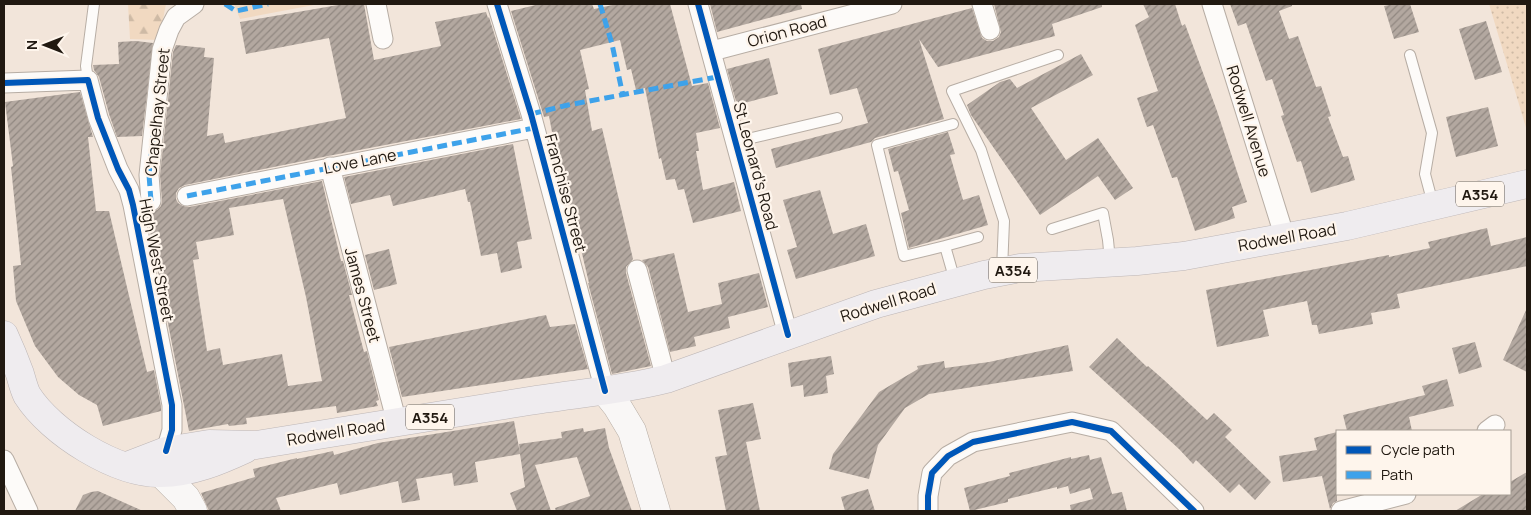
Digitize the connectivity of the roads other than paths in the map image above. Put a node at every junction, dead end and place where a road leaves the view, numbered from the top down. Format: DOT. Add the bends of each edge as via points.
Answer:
graph roads {
  1 [pos="94,4"];
  2 [pos="194,4"];
  3 [pos="376,4"];
  4 [pos="497,4"];
  5 [pos="698,4"];
  6 [pos="892,4"];
  7 [pos="982,4"];
  8 [pos="1212,4"];
  9 [pos="990,30"];
  10 [pos="384,39"];
  11 [pos="712,51"];
  12 [pos="1058,55"];
  13 [pos="1410,55"];
  14 [pos="88,80"];
  15 [pos="4,83"];
  16 [pos="837,118"];
  17 [pos="953,124"];
  18 [pos="534,128"];
  19 [pos="735,142"];
  20 [pos="330,167"];
  21 [pos="1527,184"];
  22 [pos="187,196"];
  23 [pos="151,201"];
  24 [pos="1434,205"];
  25 [pos="1052,229"];
  26 [pos="978,237"];
  27 [pos="1285,238"];
  28 [pos="945,246"];
  29 [pos="1110,263"];
  30 [pos="637,270"];
  31 [pos="1002,272"];
  32 [pos="955,282"];
  33 [pos="4,335"];
  34 [pos="788,335"];
  35 [pos="666,379"];
  36 [pos="15,389"];
  37 [pos="605,391"];
  38 [pos="397,423"];
  39 [pos="4,460"];
  40 [pos="164,462"];
  41 [pos="1402,495"];
  42 [pos="28,511"];
  43 [pos="192,511"];
  44 [pos="656,511"];
  45 [pos="928,511"];
  46 [pos="1194,511"];
  47 [pos="1341,511"];
  1 -- 14 [label="lane" via="86,66"];
  2 -- 23 [label="street, Chapelhay Street" via="176,17 162,50 149,175"];
  3 -- 10 [label="street"];
  4 -- 18 [label="street, Franchise Street"];
  5 -- 11 [label="street, St Leonard's Road"];
  6 -- 11 [label="street, Orion Road"];
  7 -- 9 [label="street"];
  8 -- 27 [label="street, Rodwell Avenue"];
  11 -- 19 [label="street, St Leonard's Road"];
  12 -- 31 [label="lane" via="952,91 981,150 1004,221"];
  13 -- 24 [label="lane" via="1432,133 1425,174"];
  14 -- 15 [label="street"];
  14 -- 40 [label="street, High West Street" via="98,118 130,190 133,205 172,406 172,430"];
  16 -- 19 [label="lane"];
  17 -- 28 [label="lane" via="877,145 904,256"];
  18 -- 20 [label="street, Love Lane"];
  18 -- 37 [label="street, Franchise Street"];
  19 -- 34 [label="street, St Leonard's Road"];
  20 -- 22 [label="street, Love Lane"];
  20 -- 38 [label="street, James Street"];
  21 -- 24 [label="highway, Rodwell Road / A354"];
  24 -- 27 [label="highway, Rodwell Road / A354"];
  25 -- 29 [label="lane" via="1103,213"];
  26 -- 28 [label="lane"];
  27 -- 29 [label="highway, Rodwell Road / A354" via="1161,259"];
  28 -- 32 [label="lane"];
  29 -- 31 [label="highway, Rodwell Road / A354"];
  30 -- 35 [label="street"];
  31 -- 32 [label="highway, Rodwell Road / A354"];
  32 -- 34 [label="highway, Rodwell Road / A354" via="876,304"];
  33 -- 36 [label="highway, Rodwell Road / A354" via="12,351"];
  34 -- 35 [label="highway, Rodwell Road / A354"];
  35 -- 37 [label="highway, Rodwell Road / A354"];
  36 -- 40 [label="highway, Rodwell Road / A354" via="65,433 104,459 126,466"];
  37 -- 38 [label="highway, Rodwell Road / A354"];
  37 -- 44 [label="main road" via="632,431"];
  38 -- 40 [label="highway, Rodwell Road / A354" via="256,445 192,469"];
  39 -- 42 [label="street"];
  40 -- 43 [label="main road"];
  41 -- 47 [label="street"];
  45 -- 46 [label="street" via="932,473 948,456 973,442 1072,422 1111,431"];
}
